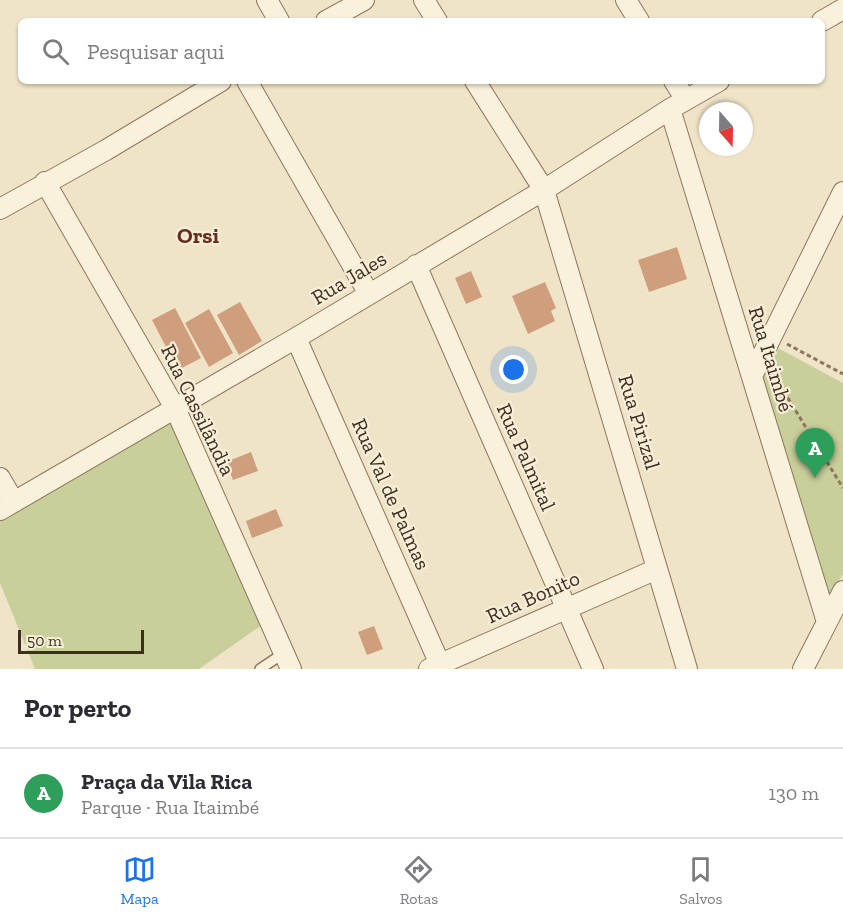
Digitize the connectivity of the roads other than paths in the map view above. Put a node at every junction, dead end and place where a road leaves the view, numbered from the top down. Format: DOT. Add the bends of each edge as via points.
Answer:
graph roads {
  1 [pos="267,0"];
  2 [pos="364,0"];
  3 [pos="423,0"];
  4 [pos="627,0"];
  5 [pos="277,18"];
  6 [pos="331,18"];
  7 [pos="435,18"];
  8 [pos="637,18"];
  9 [pos="216,84"];
  10 [pos="249,84"];
  11 [pos="477,84"];
  12 [pos="674,84"];
  13 [pos="714,84"];
  14 [pos="678,105"];
  15 [pos="45,182"];
  16 [pos="544,190"];
  17 [pos="843,192"];
  18 [pos="0,209"];
  19 [pos="416,265"];
  20 [pos="369,294"];
  21 [pos="296,338"];
  22 [pos="752,376"];
  23 [pos="175,408"];
  24 [pos="0,478"];
  25 [pos="7,506"];
  26 [pos="657,569"];
  27 [pos="843,591"];
  28 [pos="566,608"];
  29 [pos="827,622"];
  30 [pos="287,661"];
  31 [pos="436,667"];
  32 [pos="261,669"];
  33 [pos="593,669"];
  34 [pos="687,669"];
  35 [pos="803,669"];
  1 -- 5 [label="street"];
  2 -- 6 [label="street"];
  3 -- 7 [label="street"];
  4 -- 8 [label="street"];
  9 -- 15 [label="street"];
  10 -- 20 [label="street"];
  11 -- 16 [label="street, Rua Pirizal"];
  12 -- 14 [label="street, Rua Itaimbé"];
  13 -- 14 [label="street, Rua Jales"];
  14 -- 16 [label="street, Rua Jales"];
  14 -- 22 [label="street, Rua Itaimbé"];
  15 -- 18 [label="street"];
  15 -- 23 [label="street, Rua Cassilândia"];
  16 -- 19 [label="street, Rua Jales"];
  16 -- 26 [label="street, Rua Pirizal"];
  17 -- 22 [label="street"];
  19 -- 20 [label="street, Rua Jales"];
  19 -- 28 [label="street, Rua Palmital"];
  20 -- 21 [label="street, Rua Jales"];
  21 -- 23 [label="street, Rua Jales"];
  21 -- 31 [label="street, Rua Val de Palmas"];
  22 -- 29 [label="street, Rua Itaimbé"];
  23 -- 25 [label="street, Rua Jales"];
  23 -- 30 [label="street, Rua Cassilândia"];
  24 -- 25 [label="street"];
  26 -- 28 [label="street, Rua Bonito"];
  26 -- 34 [label="street, Rua Pirizal"];
  27 -- 29 [label="street"];
  28 -- 31 [label="street, Rua Bonito"];
  28 -- 33 [label="street, Rua Palmital"];
  29 -- 35 [label="street"];
  30 -- 32 [label="lane"];
}
